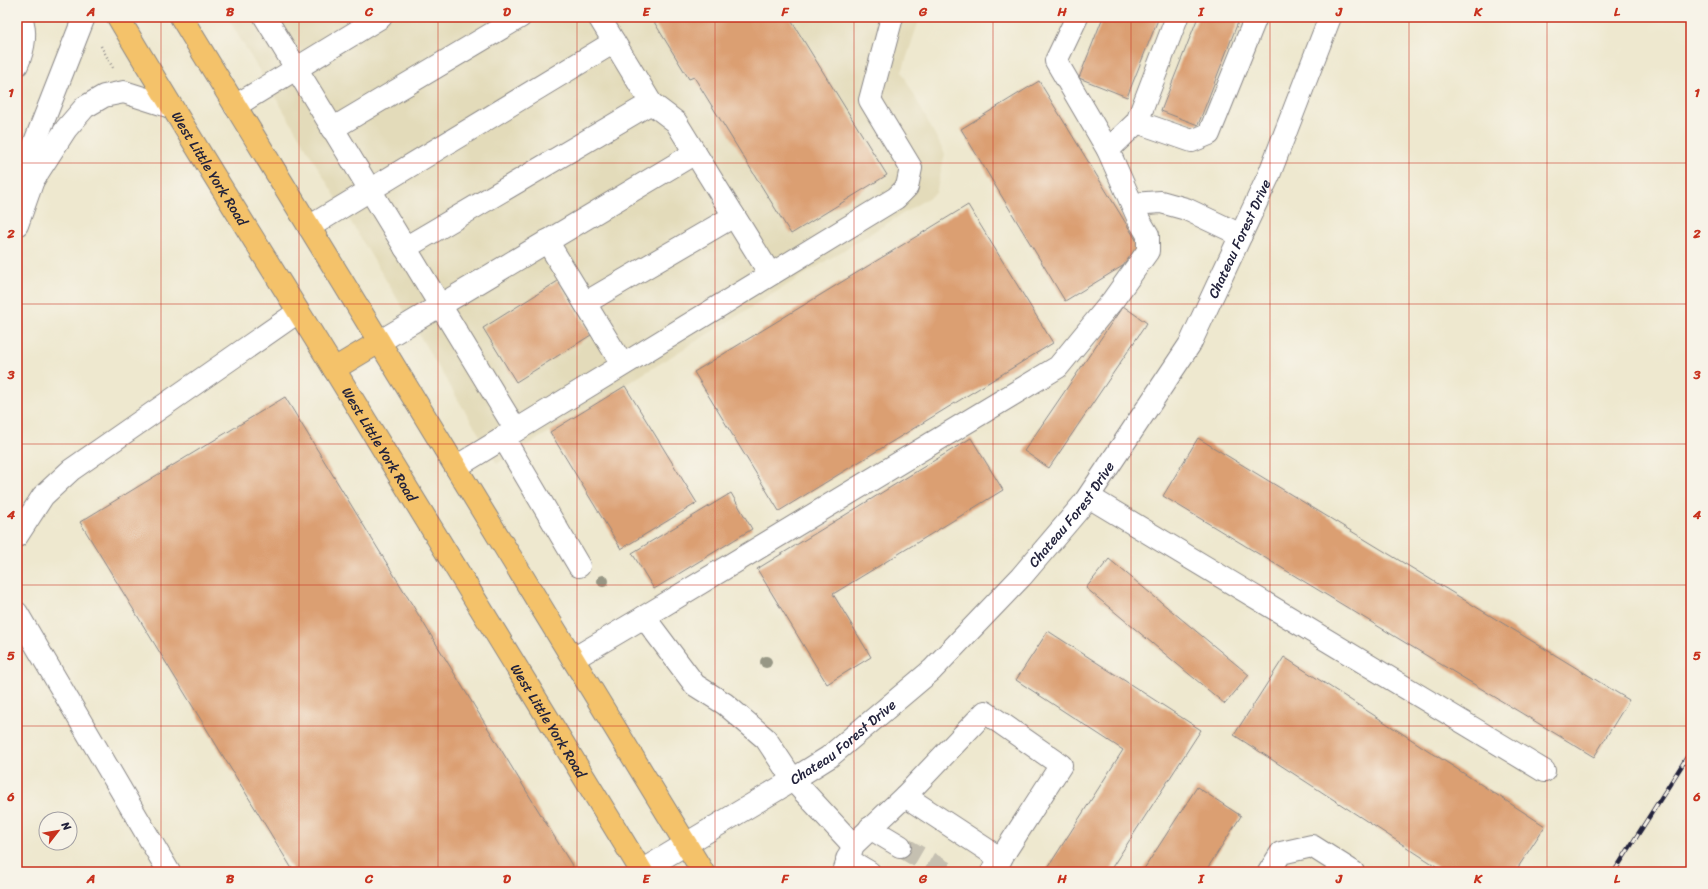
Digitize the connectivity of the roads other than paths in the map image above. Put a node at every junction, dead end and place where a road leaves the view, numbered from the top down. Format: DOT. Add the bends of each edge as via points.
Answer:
graph roads {
  1 [pos="21,17"];
  2 [pos="84,17"];
  3 [pos="118,17"];
  4 [pos="181,17"];
  5 [pos="266,17"];
  6 [pos="381,17"];
  7 [pos="520,17"];
  8 [pos="599,17"];
  9 [pos="892,17"];
  10 [pos="1077,17"];
  11 [pos="1177,17"];
  12 [pos="1256,17"];
  13 [pos="1330,17"];
  14 [pos="614,42"];
  15 [pos="17,64"];
  16 [pos="296,68"];
  17 [pos="651,103"];
  18 [pos="235,106"];
  19 [pos="171,107"];
  20 [pos="1137,122"];
  21 [pos="332,129"];
  22 [pos="1108,150"];
  23 [pos="695,153"];
  24 [pos="33,180"];
  25 [pos="370,190"];
  26 [pos="1132,204"];
  27 [pos="734,216"];
  28 [pos="17,225"];
  29 [pos="309,227"];
  30 [pos="1241,235"];
  31 [pos="547,241"];
  32 [pos="405,248"];
  33 [pos="770,274"];
  34 [pos="585,303"];
  35 [pos="440,306"];
  36 [pos="298,312"];
  37 [pos="379,342"];
  38 [pos="622,364"];
  39 [pos="334,370"];
  40 [pos="509,434"];
  41 [pos="456,467"];
  42 [pos="1089,497"];
  43 [pos="17,536"];
  44 [pos="579,566"];
  45 [pos="17,613"];
  46 [pos="644,617"];
  47 [pos="573,659"];
  48 [pos="1544,771"];
  49 [pos="793,780"];
  50 [pos="905,796"];
  51 [pos="870,828"];
  52 [pos="686,844"];
  53 [pos="900,846"];
  54 [pos="848,859"];
  55 [pos="997,865"];
  56 [pos="169,872"];
  57 [pos="641,872"];
  58 [pos="703,872"];
  59 [pos="869,872"];
  60 [pos="1269,872"];
  61 [pos="1353,872"];
  1 -- 15 [label="street" via="25,32"];
  2 -- 24 [label="street" via="33,147"];
  3 -- 19 [label="main road, West Little York Road"];
  4 -- 18 [label="main road"];
  5 -- 16 [label="street"];
  6 -- 16 [label="street"];
  7 -- 21 [label="street"];
  8 -- 14 [label="street"];
  9 -- 33 [label="street" via="870,100 911,168 907,186 896,198"];
  10 -- 22 [label="street" via="1056,61"];
  11 -- 20 [label="street"];
  12 -- 20 [label="street" via="1209,134 1192,141"];
  13 -- 30 [label="street, Chateau Forest Drive" via="1269,175"];
  14 -- 17 [label="street"];
  14 -- 25 [label="street"];
  16 -- 18 [label="street"];
  16 -- 21 [label="street"];
  17 -- 23 [label="street" via="676,122"];
  17 -- 32 [label="street"];
  18 -- 29 [label="main road"];
  19 -- 24 [label="street" via="124,92 104,96 84,107 66,129"];
  19 -- 36 [label="main road, West Little York Road"];
  20 -- 22 [label="street"];
  21 -- 25 [label="street"];
  22 -- 26 [label="street"];
  23 -- 27 [label="street"];
  23 -- 31 [label="street"];
  24 -- 28 [label="street"];
  25 -- 29 [label="street"];
  25 -- 32 [label="street"];
  26 -- 30 [label="street" via="1160,202 1186,210"];
  26 -- 46 [label="street" via="1148,235 1148,251 1113,300 1058,367"];
  27 -- 33 [label="street"];
  27 -- 34 [label="street"];
  29 -- 37 [label="main road"];
  30 -- 42 [label="street, Chateau Forest Drive" via="1190,344"];
  31 -- 34 [label="street"];
  31 -- 35 [label="street"];
  32 -- 35 [label="street"];
  33 -- 38 [label="street"];
  34 -- 38 [label="street"];
  35 -- 37 [label="street"];
  35 -- 40 [label="street"];
  36 -- 39 [label="main road, West Little York Road"];
  36 -- 43 [label="street" via="71,470 43,496"];
  37 -- 39 [label="main road"];
  37 -- 41 [label="main road"];
  38 -- 40 [label="street"];
  39 -- 57 [label="main road, West Little York Road"];
  40 -- 41 [label="street"];
  40 -- 44 [label="street"];
  41 -- 47 [label="main road"];
  42 -- 48 [label="street"];
  42 -- 49 [label="street, Chateau Forest Drive" via="1022,577 932,670 829,757"];
  45 -- 56 [label="street"];
  46 -- 47 [label="street"];
  46 -- 49 [label="street" via="695,685 725,704 766,739"];
  47 -- 52 [label="main road"];
  49 -- 52 [label="street, Chateau Forest Drive"];
  49 -- 54 [label="street"];
  50 -- 51 [label="street"];
  50 -- 55 [label="street"];
  50 -- 55 [label="street" via="985,712 1061,766"];
  51 -- 53 [label="street"];
  51 -- 54 [label="street"];
  52 -- 57 [label="street, Chateau Forest Drive"];
  52 -- 58 [label="main road"];
  54 -- 59 [label="street"];
  60 -- 61 [label="street" via="1281,853 1312,846"];
}
